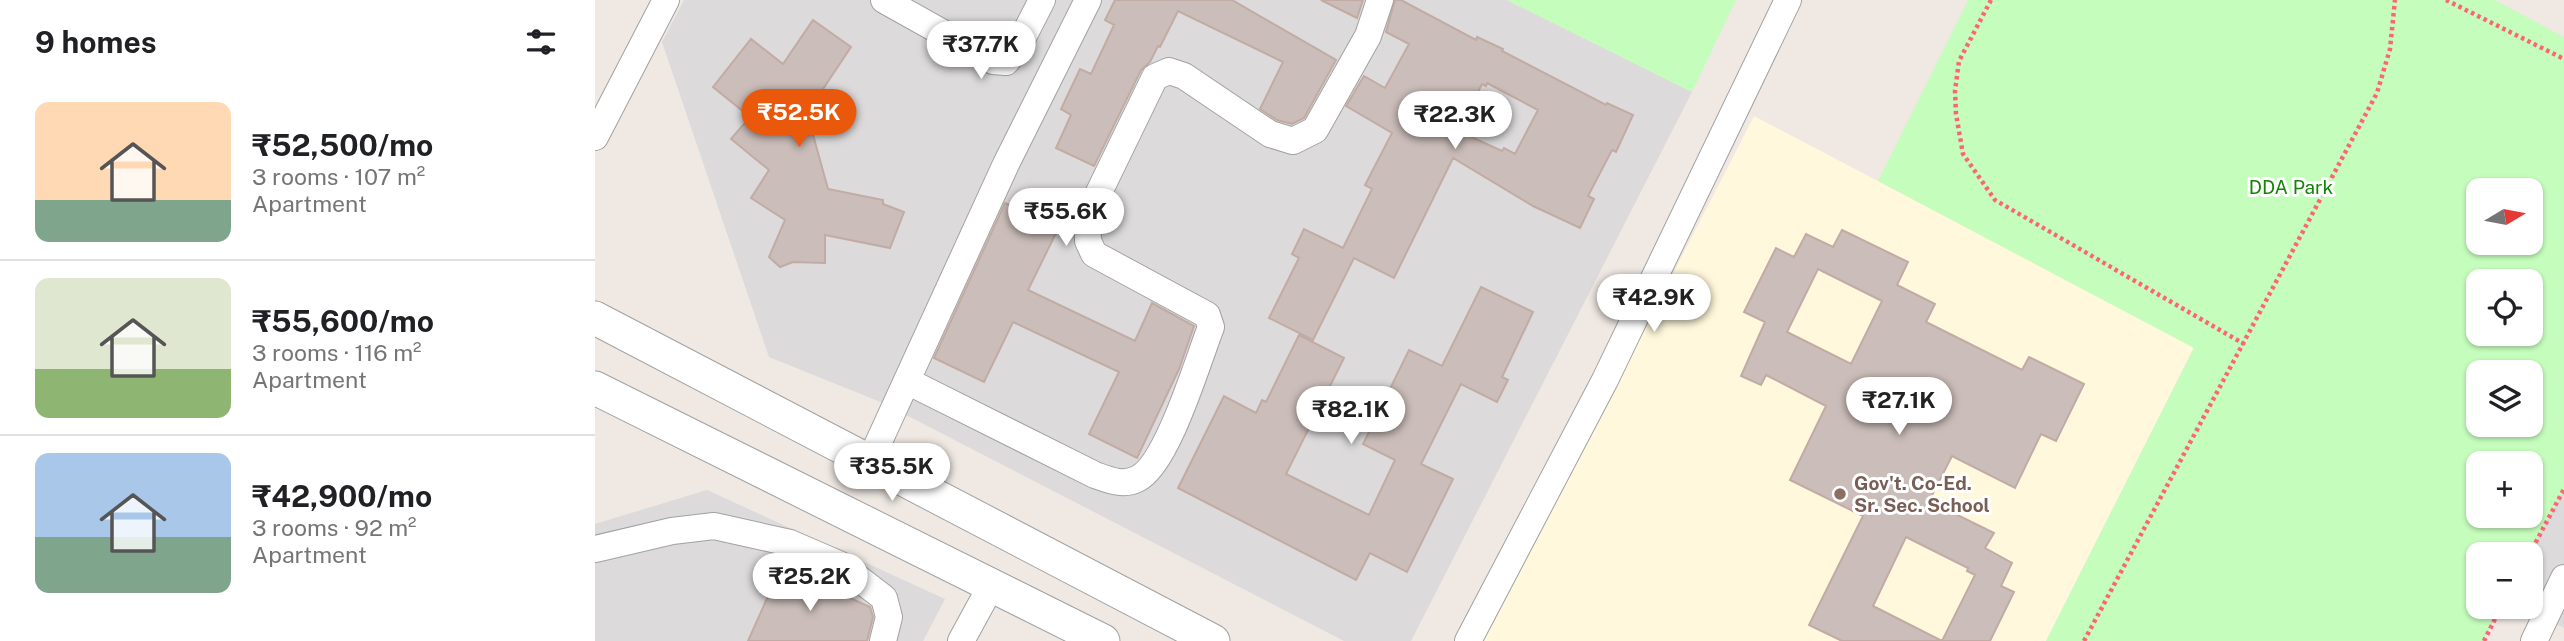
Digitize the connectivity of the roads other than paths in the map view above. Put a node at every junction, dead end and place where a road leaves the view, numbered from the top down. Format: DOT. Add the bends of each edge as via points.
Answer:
graph roads {
  1 [pos="666,0"];
  2 [pos="884,0"];
  3 [pos="1042,0"];
  4 [pos="1088,0"];
  5 [pos="1381,0"];
  6 [pos="1789,0"];
  7 [pos="595,137"];
  8 [pos="595,318"];
  9 [pos="907,380"];
  10 [pos="595,388"];
  11 [pos="870,461"];
  12 [pos="595,549"];
  13 [pos="2564,578"];
  14 [pos="991,586"];
  15 [pos="884,641"];
  16 [pos="961,641"];
  17 [pos="1103,641"];
  18 [pos="1213,641"];
  19 [pos="1468,641"];
  20 [pos="2534,641"];
  1 -- 7 [label="street"];
  2 -- 3 [label="street" via="993,61 1006,62"];
  4 -- 9 [label="street" via="1006,164"];
  5 -- 9 [label="street" via="1368,36 1315,130 1293,141 1270,134 1184,76 1169,71 1155,77 1087,217 1088,241 1094,254 1207,315 1211,327 1165,449 1140,478 1120,482 1095,475"];
  6 -- 19 [label="street" via="1605,380"];
  8 -- 11 [label="street"];
  9 -- 11 [label="street"];
  10 -- 14 [label="street"];
  11 -- 18 [label="street"];
  12 -- 15 [label="street" via="671,531 714,527 790,543 841,565 884,598 890,617"];
  13 -- 20 [label="street"];
  14 -- 16 [label="street"];
  14 -- 17 [label="street"];
}
